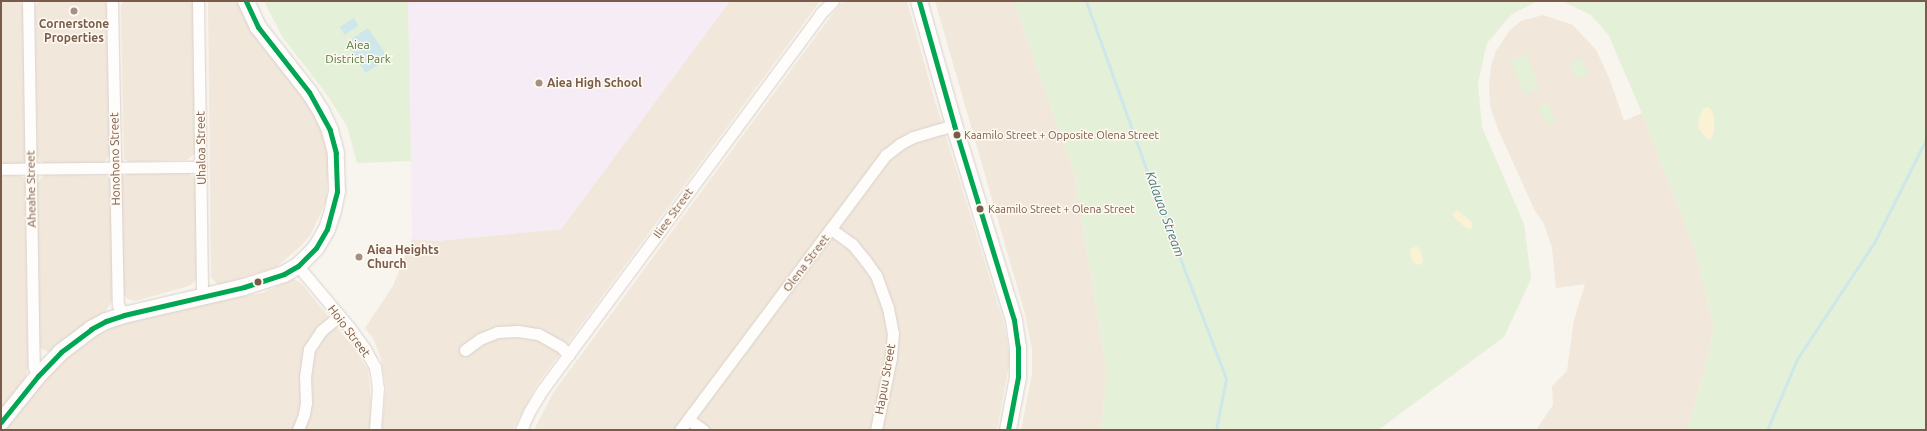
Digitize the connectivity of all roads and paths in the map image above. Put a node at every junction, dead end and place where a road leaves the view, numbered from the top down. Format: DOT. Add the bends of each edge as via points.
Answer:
graph roads {
  1 [pos="28,1"];
  2 [pos="112,1"];
  3 [pos="198,1"];
  4 [pos="246,1"];
  5 [pos="833,1"];
  6 [pos="919,1"];
  7 [pos="954,125"];
  8 [pos="201,168"];
  9 [pos="1,169"];
  10 [pos="31,169"];
  11 [pos="116,169"];
  12 [pos="831,229"];
  13 [pos="298,266"];
  14 [pos="202,296"];
  15 [pos="124,314"];
  16 [pos="339,316"];
  17 [pos="465,350"];
  18 [pos="569,355"];
  19 [pos="38,376"];
  20 [pos="688,419"];
  21 [pos="1,422"];
  22 [pos="298,430"];
  23 [pos="375,430"];
  24 [pos="521,430"];
  25 [pos="680,430"];
  26 [pos="703,430"];
  27 [pos="876,430"];
  28 [pos="1008,430"];
  1 -- 10 [label="street, Aheahe Street"];
  2 -- 11 [label="street, Honohono Street"];
  3 -- 8 [label="street, Uhaloa Street"];
  4 -- 13 [label="street" via="258,27 321,111 330,130 336,153 337,191 334,210 316,248"];
  5 -- 18 [label="street, Iliee Street" via="820,14"];
  6 -- 7 [label="street"];
  7 -- 12 [label="street, Olena Street" via="913,137 886,155"];
  7 -- 28 [label="street" via="1014,320 1018,347 1018,377"];
  8 -- 11 [label="street"];
  8 -- 14 [label="street, Uhaloa Street"];
  9 -- 10 [label="street"];
  10 -- 11 [label="street"];
  10 -- 19 [label="street, Aheahe Street" via="34,367"];
  11 -- 15 [label="street, Honohono Street" via="118,305"];
  12 -- 20 [label="street, Olena Street"];
  12 -- 27 [label="street, Hapuu Street" via="852,244 876,276 888,308 893,333 891,358"];
  13 -- 14 [label="street" via="284,274 244,287"];
  13 -- 16 [label="street, Hoio Street"];
  14 -- 15 [label="street"];
  15 -- 19 [label="street" via="106,321 74,340"];
  16 -- 22 [label="street" via="321,331 309,349 305,377 306,402"];
  16 -- 23 [label="street, Hoio Street" via="365,349 375,367 378,388"];
  17 -- 18 [label="street" via="480,339 497,332 518,331 538,334 561,347"];
  18 -- 24 [label="street, Iliee Street" via="544,389"];
  19 -- 21 [label="street"];
  20 -- 25 [label="street, Olena Street"];
  20 -- 26 [label="street"];
}
